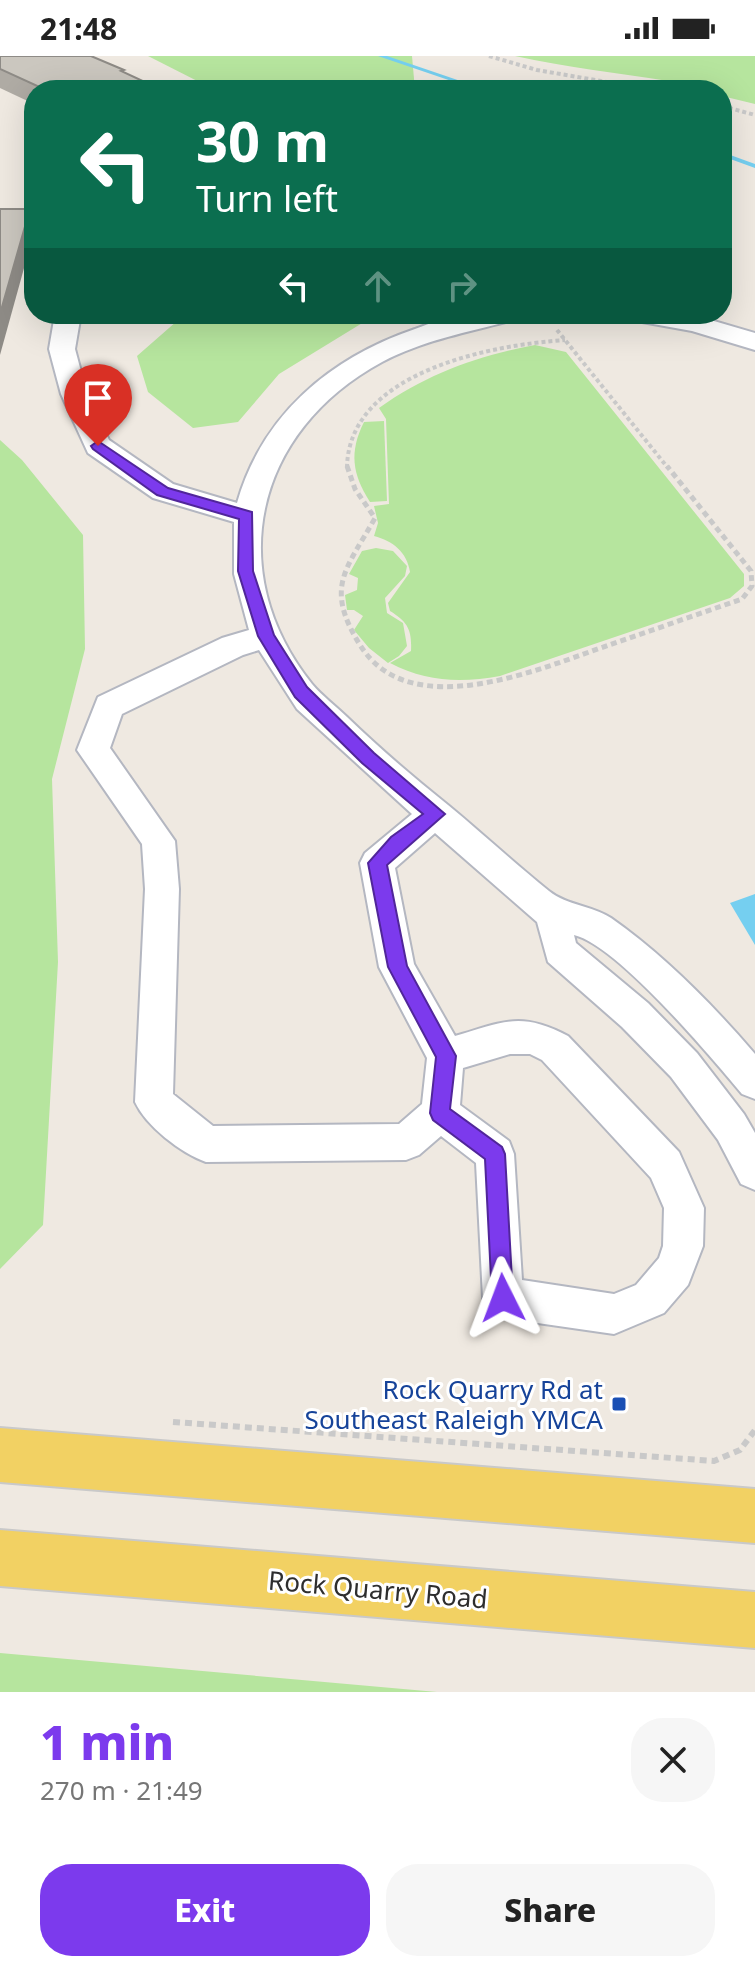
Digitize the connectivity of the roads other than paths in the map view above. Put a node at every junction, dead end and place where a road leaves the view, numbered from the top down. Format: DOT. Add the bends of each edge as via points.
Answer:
graph roads {
  1 [pos="66,324"];
  2 [pos="454,324"];
  3 [pos="698,324"];
  4 [pos="755,342"];
  5 [pos="247,516"];
  6 [pos="267,636"];
  7 [pos="436,814"];
  8 [pos="553,915"];
  9 [pos="446,1056"];
  10 [pos="755,1082"];
  11 [pos="440,1113"];
  12 [pos="755,1171"];
  13 [pos="0,1455"];
  14 [pos="755,1516"];
  15 [pos="0,1558"];
  16 [pos="755,1620"];
  1 -- 5 [label="street" via="62,349 74,394 98,446 163,491"];
  2 -- 5 [label="street" via="413,336 361,361 318,392 283,431 260,471"];
  3 -- 4 [label="street"];
  5 -- 6 [label="street" via="245,571"];
  6 -- 7 [label="street" via="301,692 368,758"];
  6 -- 11 [label="street" via="233,646 109,706 93,750 158,841 162,889 154,1102 206,1144 406,1142"];
  7 -- 8 [label="street"];
  7 -- 9 [label="street" via="377,863 397,967"];
  8 -- 10 [label="street" via="592,924 633,957 696,1012"];
  8 -- 12 [label="street" via="560,951 684,1065 731,1127"];
  9 -- 11 [label="street"];
  9 -- 11 [label="street" via="510,1037 534,1037 555,1048 665,1165 684,1208 683,1246 674,1271 650,1299 614,1314 503,1298 495,1154"];
  13 -- 14 [label="main road"];
  15 -- 16 [label="main road, Rock Quarry Road"];
}
